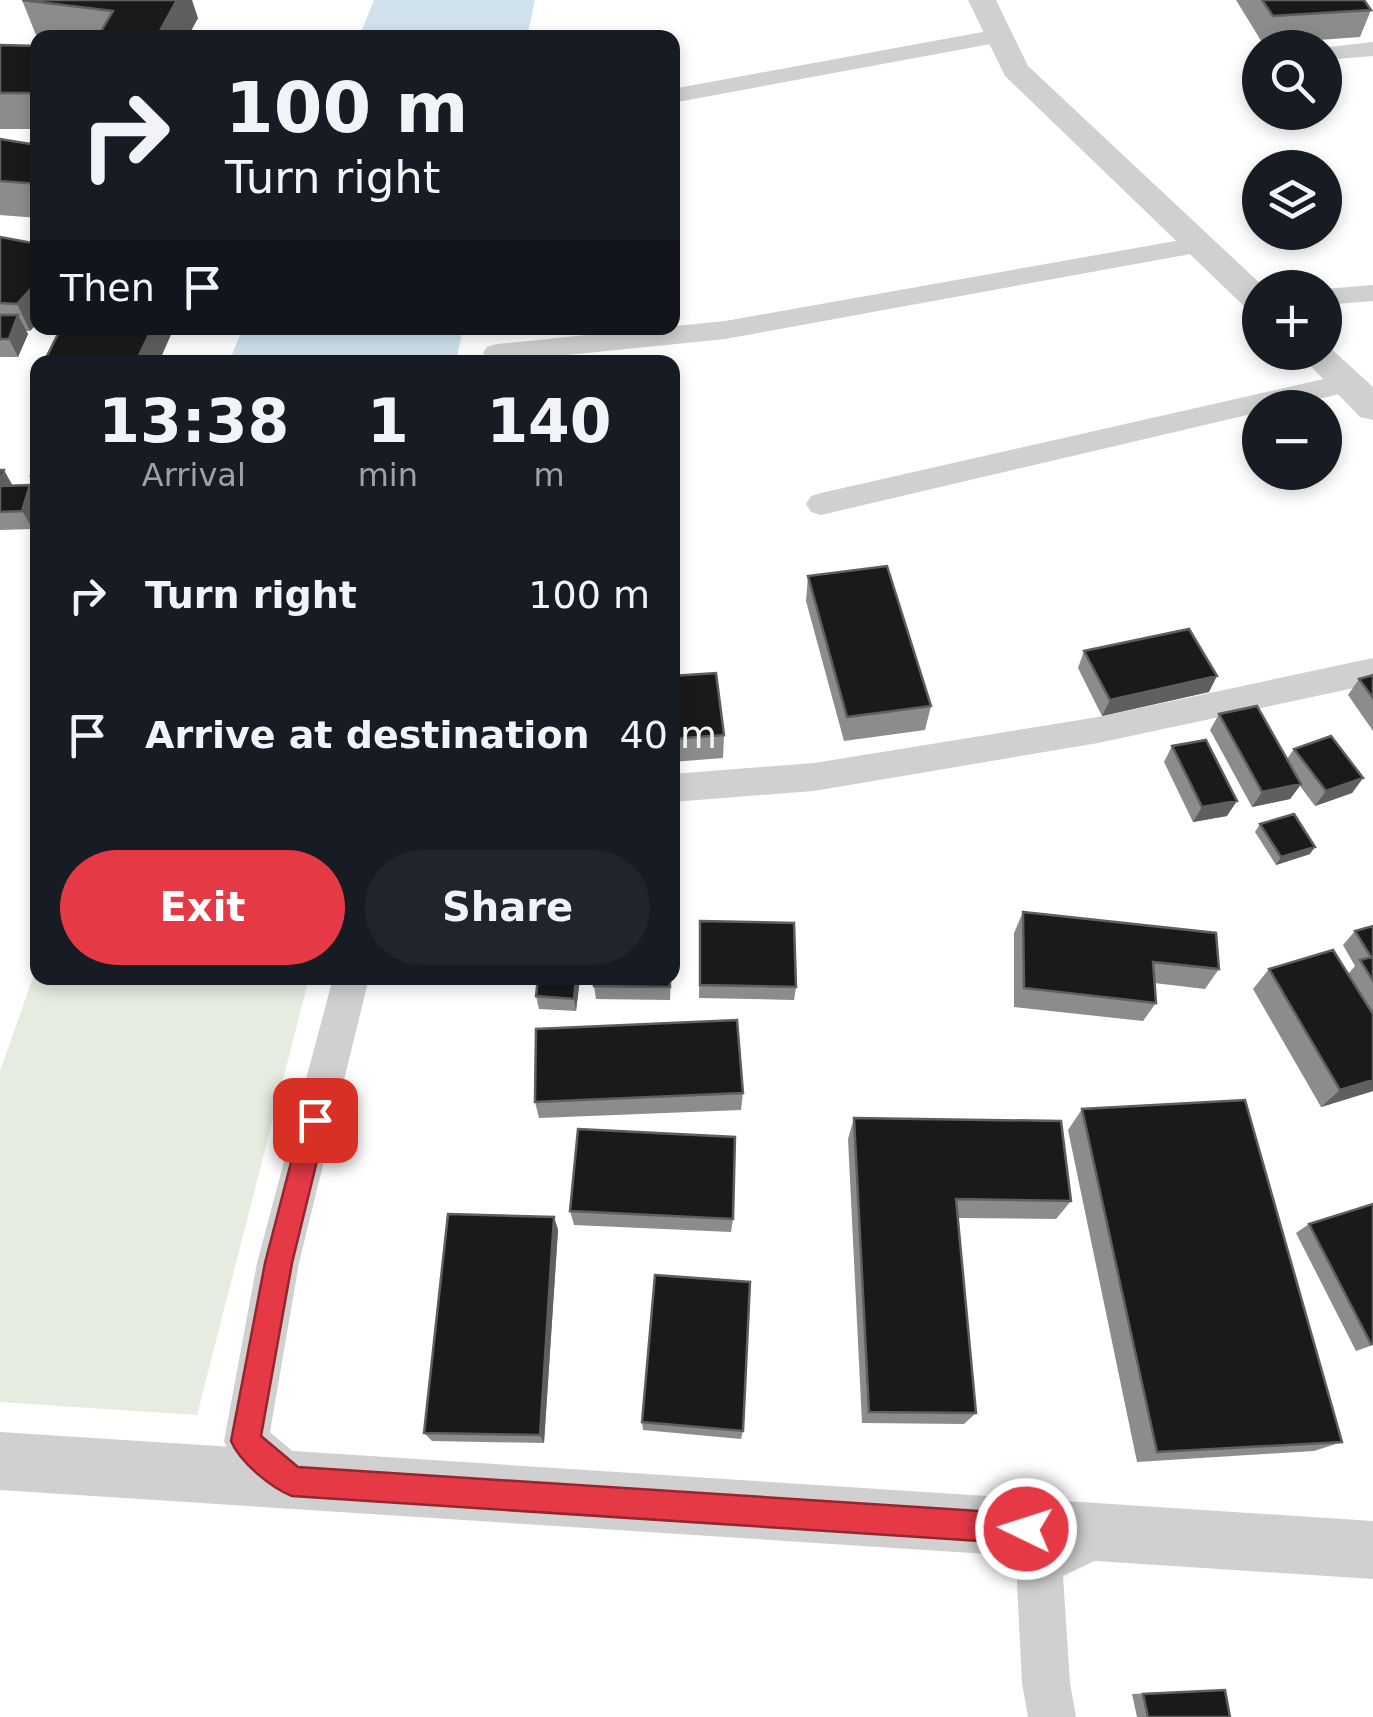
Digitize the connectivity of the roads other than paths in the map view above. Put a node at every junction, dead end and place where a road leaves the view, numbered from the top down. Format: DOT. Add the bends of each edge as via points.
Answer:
graph roads {
  1 [pos="982,0"];
  2 [pos="999,36"];
  3 [pos="1373,48"];
  4 [pos="1342,51"];
  5 [pos="680,95"];
  6 [pos="1198,245"];
  7 [pos="1242,285"];
  8 [pos="1373,294"];
  9 [pos="1342,296"];
  10 [pos="680,334"];
  11 [pos="663,335"];
  12 [pos="498,348"];
  13 [pos="1333,370"];
  14 [pos="1346,383"];
  15 [pos="1373,408"];
  16 [pos="821,504"];
  17 [pos="1373,671"];
  18 [pos="680,787"];
  19 [pos="349,985"];
  20 [pos="0,1461"];
  21 [pos="292,1482"];
  22 [pos="1104,1534"];
  23 [pos="1373,1550"];
  24 [pos="1052,1717"];
  1 -- 2 [label="street"];
  2 -- 5 [label="street"];
  2 -- 6 [label="street" via="1016,70"];
  3 -- 4 [label="street"];
  6 -- 7 [label="street"];
  6 -- 10 [label="street"];
  8 -- 9 [label="street"];
  11 -- 12 [label="street"];
  13 -- 14 [label="street"];
  14 -- 15 [label="street"];
  14 -- 16 [label="street"];
  17 -- 18 [label="street" via="1116,726 852,771"];
  19 -- 21 [label="street" via="278,1263 246,1441"];
  20 -- 21 [label="street"];
  21 -- 22 [label="street"];
  22 -- 23 [label="street"];
  22 -- 24 [label="street" via="1039,1563"];
}
